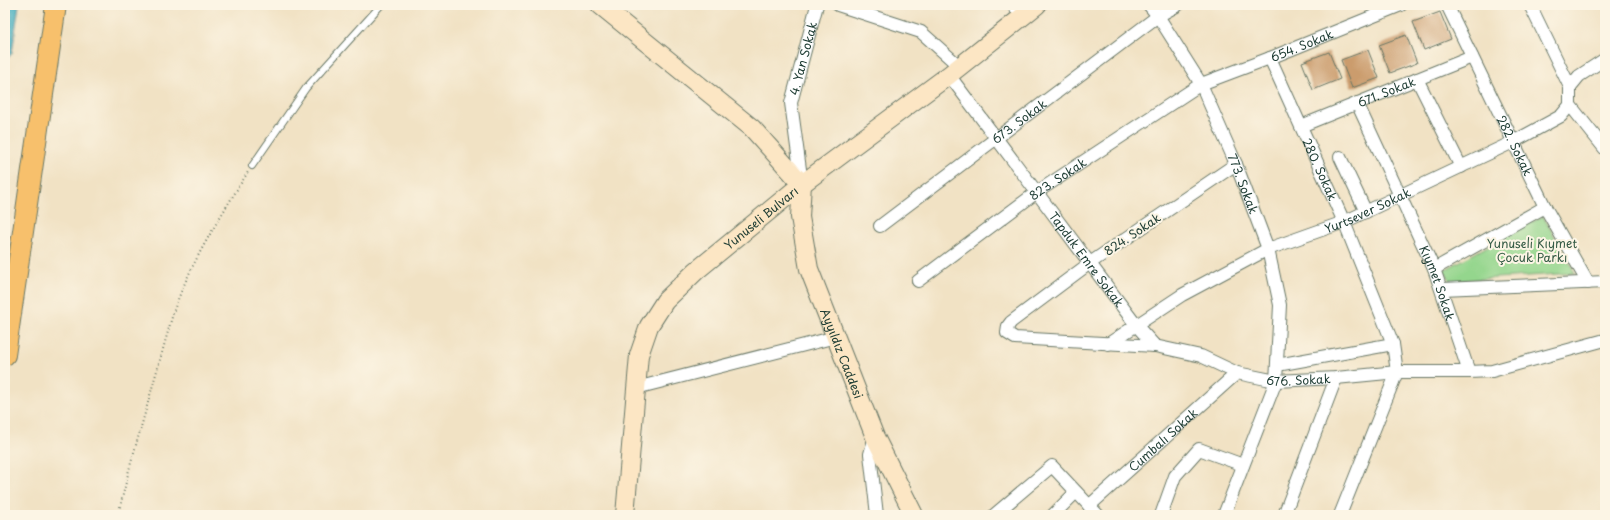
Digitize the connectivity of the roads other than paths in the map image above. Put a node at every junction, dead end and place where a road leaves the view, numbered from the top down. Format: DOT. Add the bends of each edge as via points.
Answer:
graph roads {
  1 [pos="56,5"];
  2 [pos="381,5"];
  3 [pos="600,5"];
  4 [pos="817,5"];
  5 [pos="838,5"];
  6 [pos="1036,5"];
  7 [pos="1149,5"];
  8 [pos="1178,5"];
  9 [pos="1401,5"];
  10 [pos="1447,5"];
  11 [pos="1530,5"];
  12 [pos="1018,11"];
  13 [pos="1158,16"];
  14 [pos="1472,57"];
  15 [pos="1270,58"];
  16 [pos="1603,64"];
  17 [pos="954,70"];
  18 [pos="1416,79"];
  19 [pos="1201,84"];
  20 [pos="1570,87"];
  21 [pos="1358,103"];
  22 [pos="1570,105"];
  23 [pos="1301,126"];
  24 [pos="996,137"];
  25 [pos="1513,142"];
  26 [pos="1605,149"];
  27 [pos="1340,157"];
  28 [pos="1236,164"];
  29 [pos="252,166"];
  30 [pos="1461,167"];
  31 [pos="802,184"];
  32 [pos="1037,192"];
  33 [pos="1401,196"];
  34 [pos="1545,207"];
  35 [pos="1366,212"];
  36 [pos="1344,222"];
  37 [pos="880,226"];
  38 [pos="1268,249"];
  39 [pos="1090,263"];
  40 [pos="1434,269"];
  41 [pos="918,281"];
  42 [pos="1605,282"];
  43 [pos="1588,283"];
  44 [pos="1442,289"];
  45 [pos="1011,322"];
  46 [pos="1136,325"];
  47 [pos="836,337"];
  48 [pos="1605,340"];
  49 [pos="1108,344"];
  50 [pos="1393,344"];
  51 [pos="1155,346"];
  52 [pos="5,355"];
  53 [pos="1277,365"];
  54 [pos="1397,372"];
  55 [pos="1469,372"];
  56 [pos="1237,373"];
  57 [pos="1336,378"];
  58 [pos="1276,381"];
  59 [pos="636,388"];
  60 [pos="875,437"];
  61 [pos="1243,465"];
  62 [pos="1076,492"];
  63 [pos="1094,512"];
  64 [pos="625,515"];
  65 [pos="877,515"];
  66 [pos="914,515"];
  67 [pos="994,515"];
  68 [pos="1053,515"];
  69 [pos="1161,515"];
  70 [pos="1224,515"];
  71 [pos="1284,515"];
  72 [pos="1340,515"];
  1 -- 52 [label="main road"];
  2 -- 29 [label="lane" via="306,88"];
  3 -- 31 [label="main road" via="752,128"];
  4 -- 31 [label="street, 4. Yan Sokak" via="791,103"];
  5 -- 17 [label="street, Tapduk Emre Sokak" via="921,32"];
  6 -- 12 [label="main road, Yunuseli Bulvarı"];
  7 -- 13 [label="street, 773. Sokak"];
  8 -- 13 [label="street, 673. Sokak"];
  9 -- 15 [label="street, 654. Sokak"];
  10 -- 14 [label="street, 282. Sokak"];
  11 -- 20 [label="street"];
  12 -- 17 [label="main road, Yunuseli Bulvarı"];
  13 -- 19 [label="street, 773. Sokak"];
  13 -- 24 [label="street, 673. Sokak"];
  14 -- 18 [label="street, 671. Sokak"];
  14 -- 25 [label="street, 282. Sokak"];
  15 -- 19 [label="street, 654. Sokak"];
  15 -- 23 [label="street, 280. Sokak"];
  16 -- 20 [label="street" via="1579,76"];
  17 -- 24 [label="street, Tapduk Emre Sokak"];
  17 -- 31 [label="main road, Yunuseli Bulvarı"];
  18 -- 21 [label="street, 671. Sokak"];
  18 -- 30 [label="street"];
  19 -- 28 [label="street, 773. Sokak"];
  19 -- 32 [label="street, 823. Sokak"];
  20 -- 22 [label="street"];
  21 -- 23 [label="street, 671. Sokak"];
  21 -- 33 [label="street, Kıymet Sokak"];
  22 -- 25 [label="street, Yurtsever Sokak" via="1561,116"];
  22 -- 26 [label="street"];
  23 -- 36 [label="street, 280. Sokak"];
  24 -- 32 [label="street, Tapduk Emre Sokak"];
  24 -- 37 [label="street, 673. Sokak"];
  25 -- 30 [label="street, Yurtsever Sokak"];
  25 -- 34 [label="street, 282. Sokak"];
  27 -- 35 [label="street"];
  28 -- 38 [label="street, 773. Sokak"];
  28 -- 39 [label="street, 824. Sokak"];
  30 -- 33 [label="street, Yurtsever Sokak"];
  31 -- 47 [label="main road, Ayyıldız Caddesi" via="800,217 809,269"];
  31 -- 59 [label="main road, Yunuseli Bulvarı" via="696,271 665,301 649,326 639,355"];
  32 -- 39 [label="street, Tapduk Emre Sokak"];
  32 -- 41 [label="street, 823. Sokak"];
  33 -- 35 [label="street, Yurtsever Sokak"];
  33 -- 40 [label="street, Kıymet Sokak"];
  34 -- 40 [label="street"];
  34 -- 43 [label="street, 282. Sokak"];
  35 -- 36 [label="street, Yurtsever Sokak"];
  36 -- 38 [label="street, Yurtsever Sokak"];
  36 -- 50 [label="street, 280. Sokak"];
  38 -- 46 [label="street, Yurtsever Sokak" via="1182,295"];
  38 -- 53 [label="street, 773. Sokak" via="1280,305"];
  39 -- 45 [label="street, 824. Sokak"];
  39 -- 46 [label="street, Tapduk Emre Sokak"];
  40 -- 44 [label="street, Kıymet Sokak"];
  42 -- 43 [label="street"];
  43 -- 44 [label="street"];
  44 -- 55 [label="street, Kıymet Sokak"];
  45 -- 49 [label="street, 676. Sokak" via="1007,333 1015,338"];
  46 -- 49 [label="street, Yurtsever Sokak"];
  46 -- 51 [label="street, Tapduk Emre Sokak"];
  47 -- 59 [label="street"];
  47 -- 60 [label="main road, Ayyıldız Caddesi"];
  48 -- 55 [label="street, 676. Sokak" via="1492,371"];
  49 -- 51 [label="street, 676. Sokak"];
  50 -- 53 [label="street"];
  50 -- 54 [label="street, 280. Sokak"];
  51 -- 56 [label="street, 676. Sokak" via="1201,356"];
  53 -- 58 [label="street, 773. Sokak"];
  54 -- 55 [label="street, 676. Sokak"];
  54 -- 57 [label="street, 676. Sokak"];
  54 -- 72 [label="street"];
  56 -- 58 [label="street, 676. Sokak"];
  56 -- 63 [label="street, Cumbalı Sokak"];
  57 -- 58 [label="street, 676. Sokak"];
  57 -- 71 [label="street"];
  58 -- 61 [label="street, 773. Sokak"];
  59 -- 64 [label="main road, Yunuseli Bulvarı"];
  60 -- 65 [label="street" via="870,454"];
  60 -- 66 [label="main road, Ayyıldız Caddesi"];
  61 -- 69 [label="street" via="1199,449 1175,476"];
  61 -- 70 [label="street, 773. Sokak"];
  62 -- 63 [label="street"];
  62 -- 67 [label="street" via="1052,466"];
  62 -- 68 [label="street"];
}
